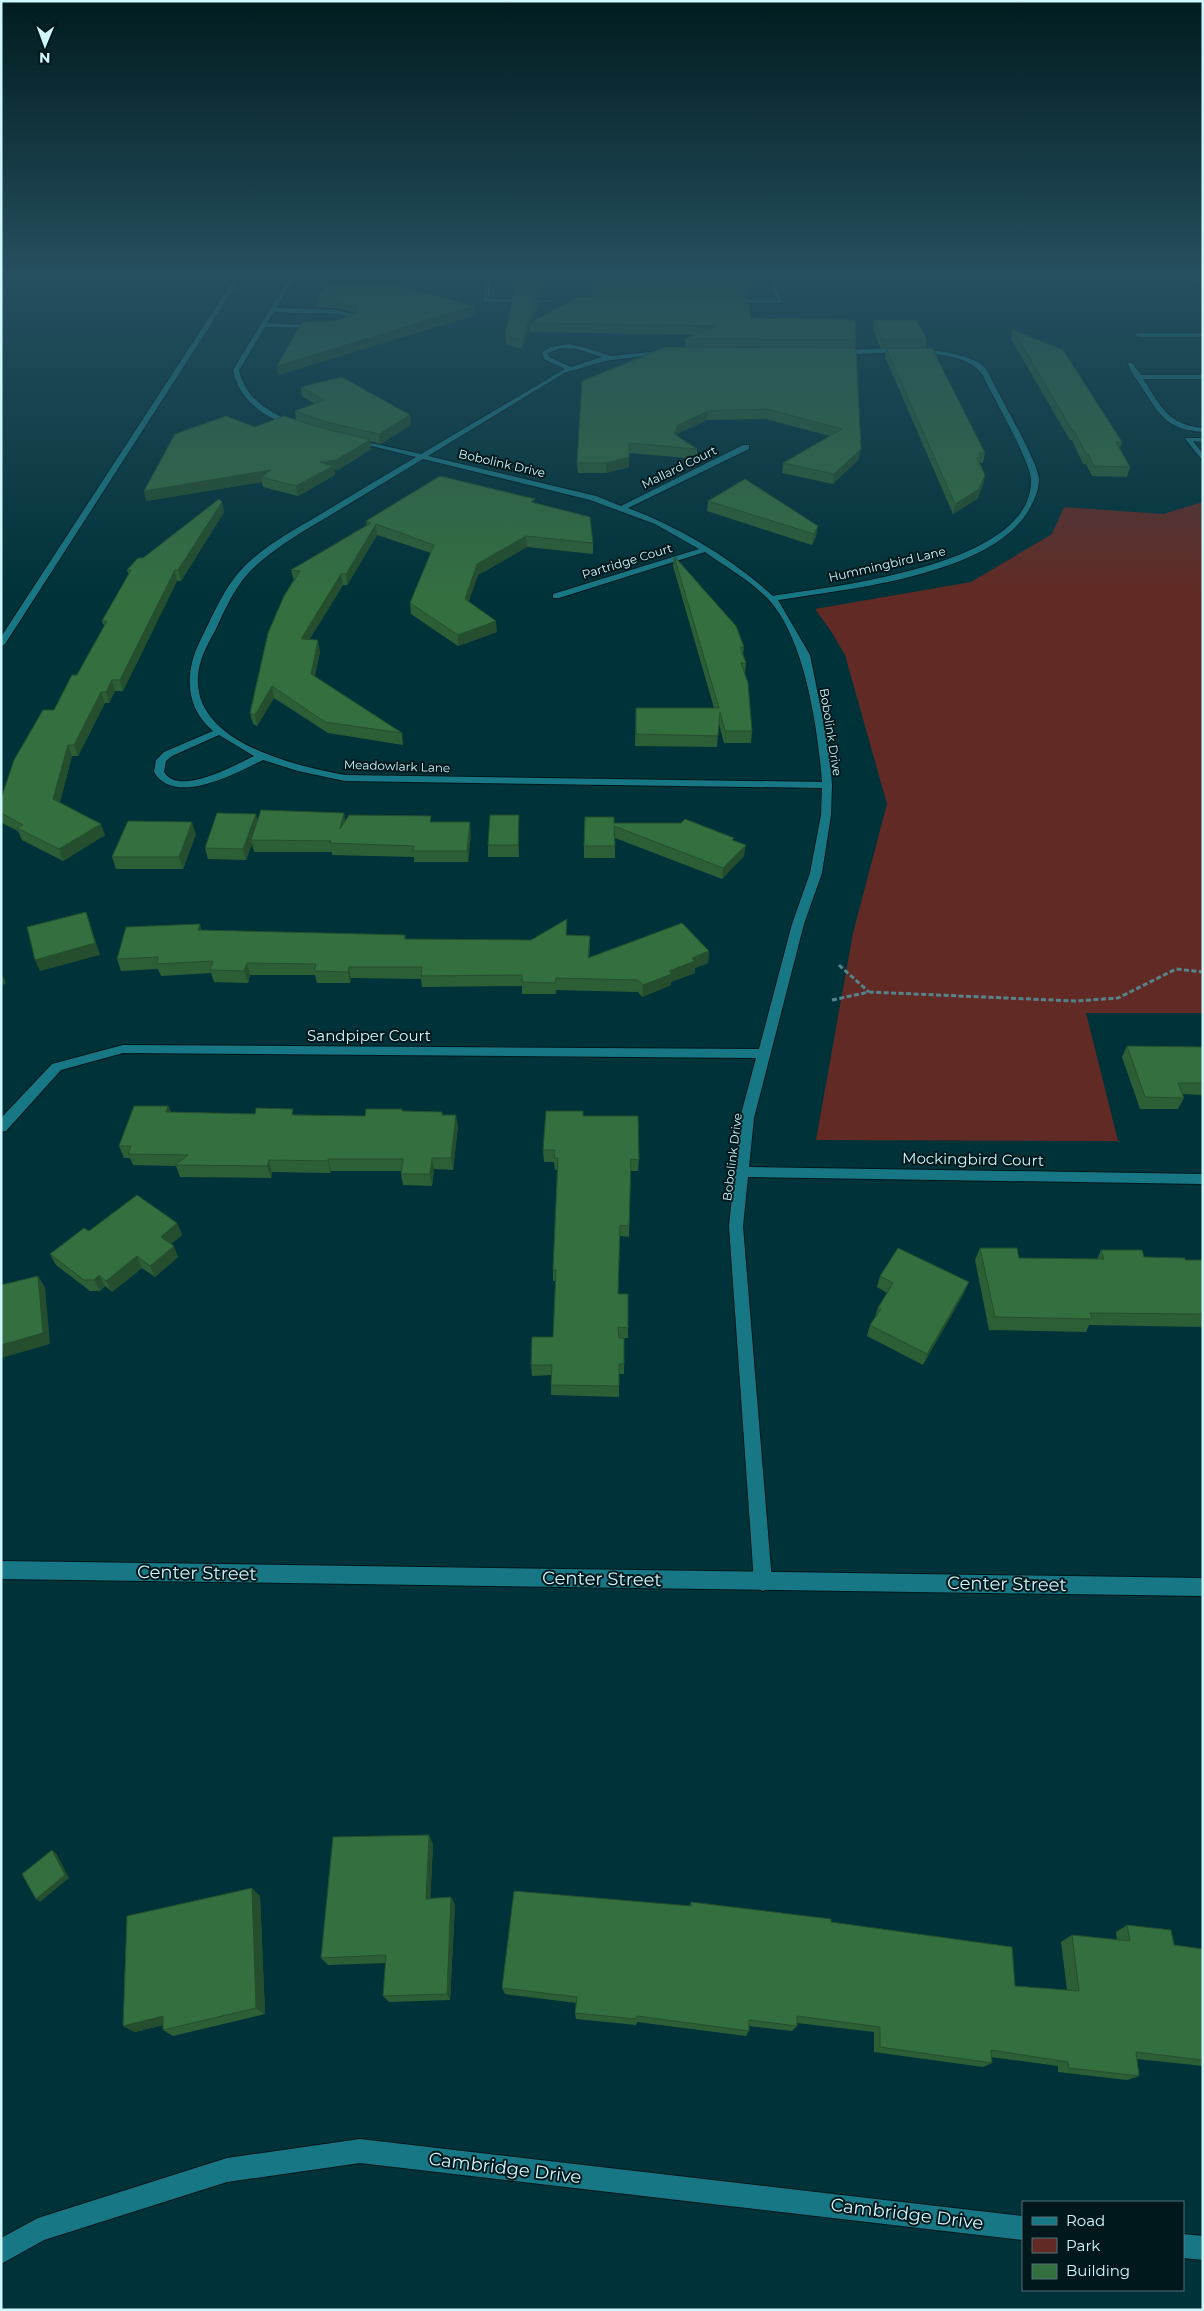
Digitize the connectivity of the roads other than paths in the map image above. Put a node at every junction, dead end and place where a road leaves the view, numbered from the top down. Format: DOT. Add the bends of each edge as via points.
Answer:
graph roads {
  1 [pos="172,381"];
  2 [pos="237,381"];
  3 [pos="550,381"];
  4 [pos="989,381"];
  5 [pos="1141,381"];
  6 [pos="307,429"];
  7 [pos="1203,430"];
  8 [pos="344,438"];
  9 [pos="1203,440"];
  10 [pos="746,446"];
  11 [pos="422,456"];
  12 [pos="1203,459"];
  13 [pos="622,508"];
  14 [pos="706,549"];
  15 [pos="556,596"];
  16 [pos="771,598"];
  17 [pos="1,644"];
  18 [pos="220,731"];
  19 [pos="263,756"];
  20 [pos="827,785"];
  21 [pos="764,1054"];
  22 [pos="1,1127"];
  23 [pos="742,1172"];
  24 [pos="1203,1179"];
  25 [pos="1,1570"];
  26 [pos="764,1582"];
  27 [pos="1203,1587"];
  28 [pos="1022,2228"];
  29 [pos="1184,2246"];
  30 [pos="1203,2248"];
  31 [pos="1,2252"];
  1 -- 17 [label="street"];
  2 -- 6 [label="street" via="242,391 272,416"];
  3 -- 11 [label="street"];
  4 -- 16 [label="street, Hummingbird Lane" via="1035,476 1033,498 1008,531 970,554 944,564 881,579"];
  5 -- 7 [label="street" via="1171,424 1182,429"];
  8 -- 11 [label="street, Bobolink Drive"];
  9 -- 12 [label="street" via="1188,440"];
  10 -- 13 [label="street, Mallard Court"];
  11 -- 13 [label="street, Bobolink Drive" via="549,486"];
  11 -- 18 [label="street, Meadowlark Lane" via="283,540 237,577 194,664 192,685 196,700"];
  13 -- 14 [label="street, Bobolink Drive" via="658,522"];
  14 -- 15 [label="street, Partridge Court"];
  14 -- 16 [label="street, Bobolink Drive"];
  16 -- 20 [label="street, Bobolink Drive" via="805,655 824,749"];
  18 -- 19 [label="street, Meadowlark Lane" via="242,748"];
  18 -- 19 [label="street" via="161,760 159,772 166,781 180,785 200,782 231,772"];
  19 -- 20 [label="street, Meadowlark Lane" via="309,772 378,780"];
  20 -- 21 [label="street, Bobolink Drive" via="826,815 816,874 798,924"];
  21 -- 22 [label="street, Sandpiper Court" via="123,1049 57,1067"];
  21 -- 23 [label="street, Bobolink Drive" via="747,1118"];
  23 -- 24 [label="street, Mockingbird Court"];
  23 -- 26 [label="street, Bobolink Drive" via="736,1226"];
  25 -- 26 [label="street, Center Street"];
  26 -- 27 [label="street, Center Street"];
  28 -- 31 [label="street, Cambridge Drive" via="360,2151 227,2170 38,2230"];
  29 -- 30 [label="street"];
}
